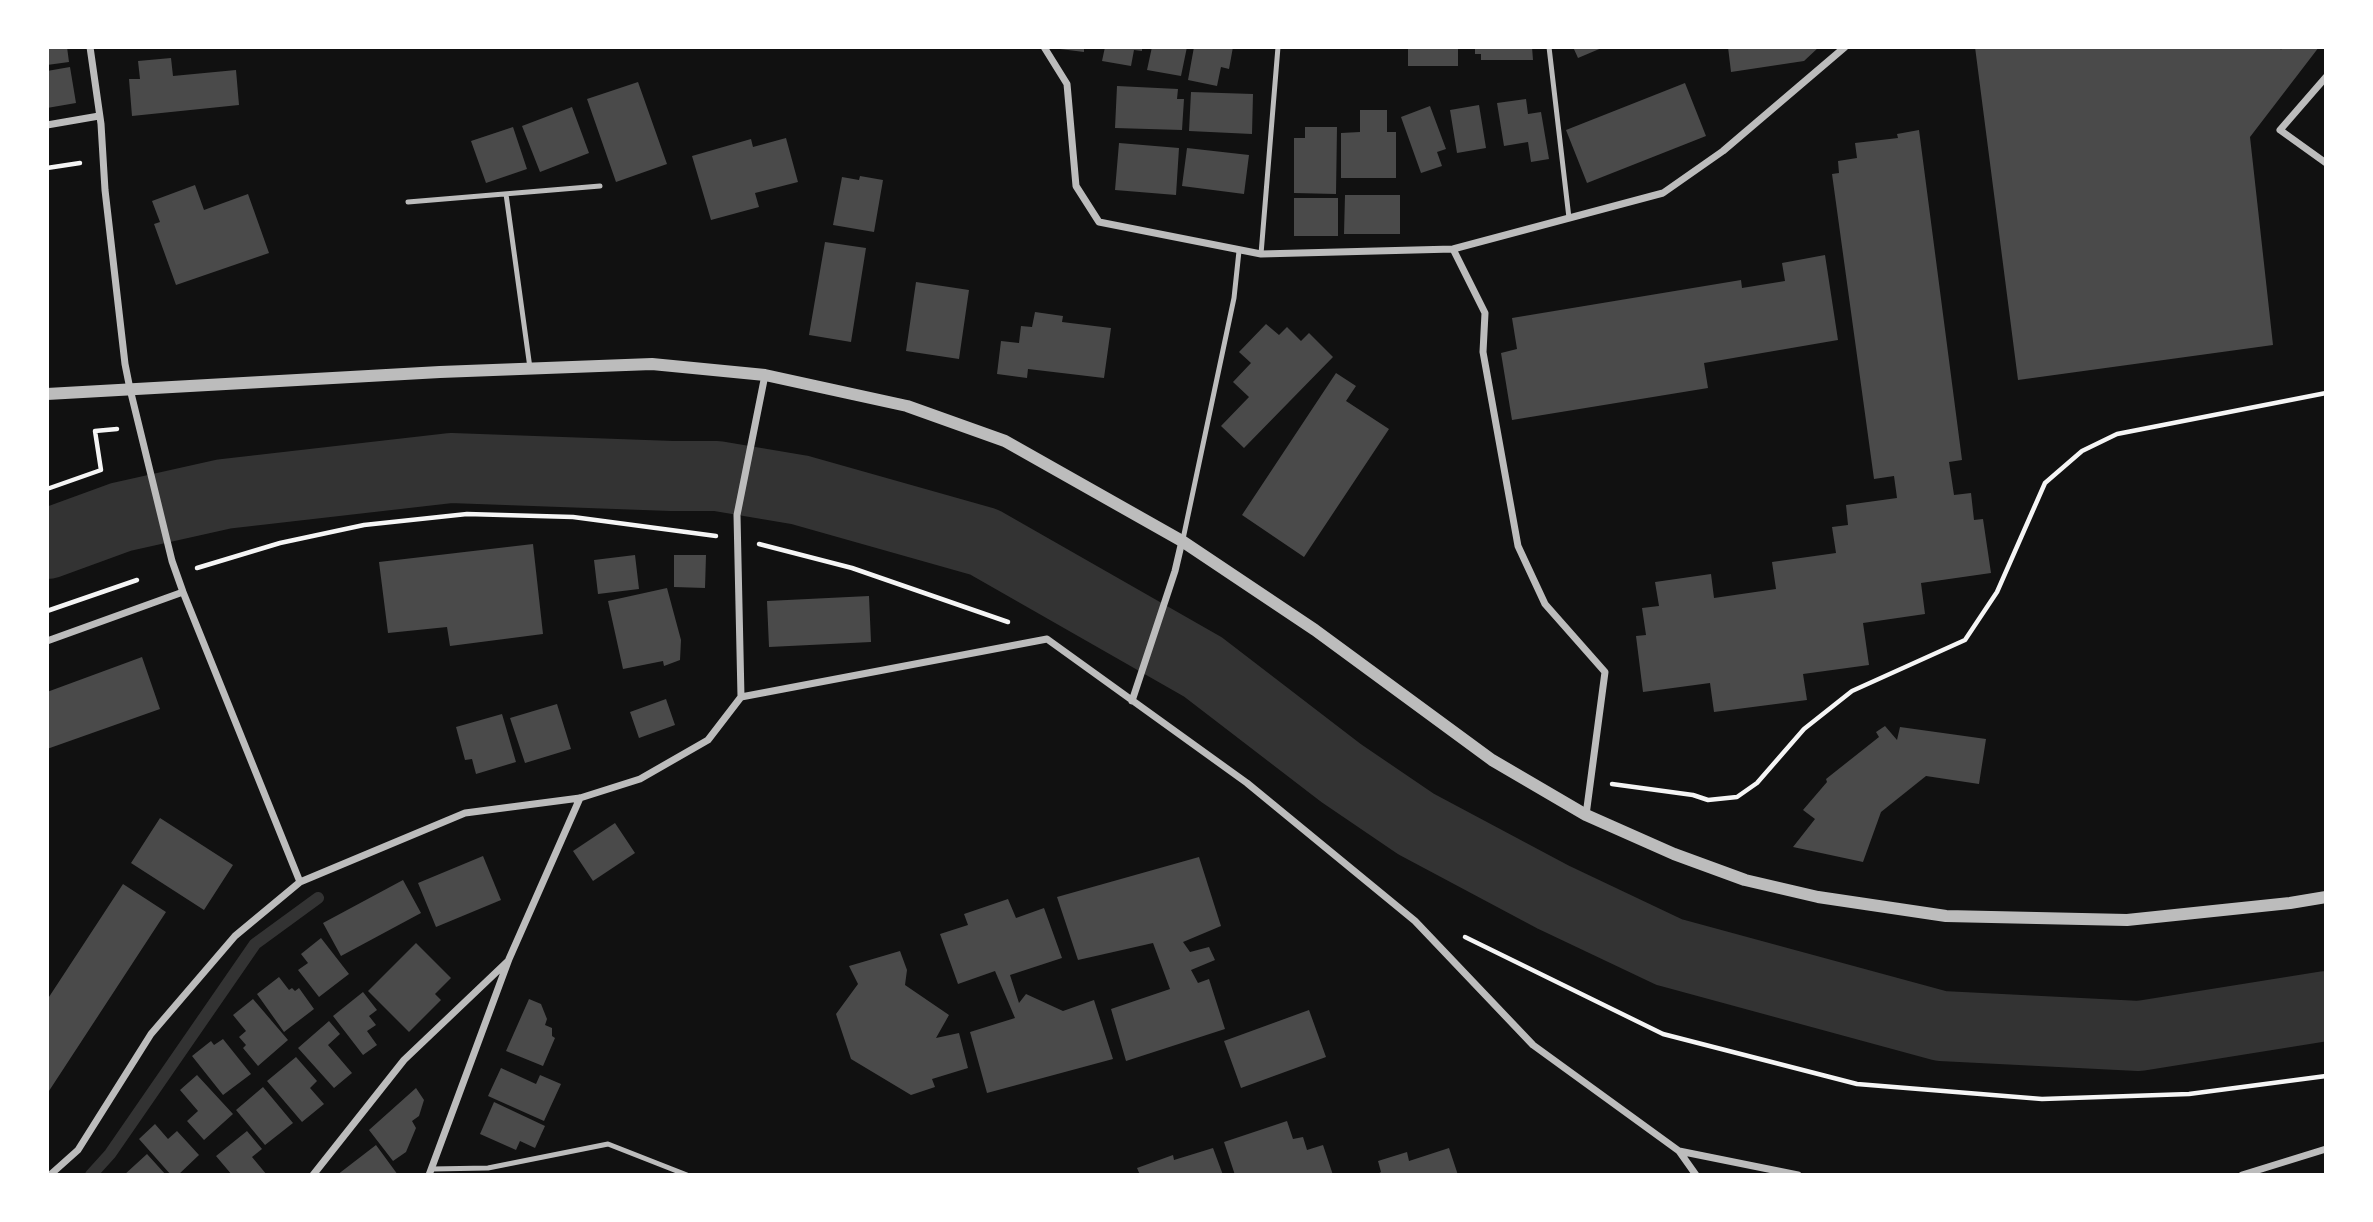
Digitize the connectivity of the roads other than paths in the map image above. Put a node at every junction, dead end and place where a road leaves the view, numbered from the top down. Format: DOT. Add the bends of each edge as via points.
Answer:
graph roads {
  1 [pos="90,47"];
  2 [pos="1044,47"];
  3 [pos="1278,47"];
  4 [pos="1549,47"];
  5 [pos="1846,47"];
  6 [pos="2326,77"];
  7 [pos="100,120"];
  8 [pos="47,125"];
  9 [pos="2326,163"];
  10 [pos="600,186"];
  11 [pos="506,194"];
  12 [pos="408,202"];
  13 [pos="1569,218"];
  14 [pos="1453,249"];
  15 [pos="1239,251"];
  16 [pos="1261,254"];
  17 [pos="531,369"];
  18 [pos="765,374"];
  19 [pos="130,389"];
  20 [pos="47,394"];
  21 [pos="1182,541"];
  22 [pos="183,592"];
  23 [pos="47,641"];
  24 [pos="741,698"];
  25 [pos="1132,701"];
  26 [pos="580,798"];
  27 [pos="1586,815"];
  28 [pos="300,883"];
  29 [pos="2326,897"];
  30 [pos="509,959"];
  31 [pos="2326,1149"];
  32 [pos="1679,1151"];
  33 [pos="430,1172"];
  34 [pos="2258,1173"];
  35 [pos="50,1175"];
  36 [pos="313,1175"];
  37 [pos="687,1175"];
  38 [pos="1696,1175"];
  39 [pos="1798,1175"];
  40 [pos="2242,1175"];
  1 -- 7 [label="street"];
  2 -- 15 [label="street" via="1067,84 1076,186 1099,222"];
  3 -- 16 [label="lane"];
  4 -- 13 [label="lane"];
  5 -- 13 [label="street" via="1723,151 1663,193"];
  6 -- 9 [label="street" via="2280,130"];
  7 -- 8 [label="street"];
  7 -- 19 [label="street"];
  10 -- 11 [label="lane"];
  11 -- 12 [label="lane"];
  11 -- 17 [label="lane"];
  13 -- 14 [label="street"];
  14 -- 16 [label="street"];
  14 -- 27 [label="street" via="1485,313 1483,352 1518,546 1545,604 1605,672"];
  15 -- 16 [label="street"];
  15 -- 21 [label="lane" via="1234,298"];
  17 -- 18 [label="street" via="652,363"];
  17 -- 19 [label="street"];
  18 -- 21 [label="street" via="907,406 1004,441"];
  18 -- 24 [label="street" via="737,515"];
  19 -- 20 [label="street"];
  19 -- 22 [label="street"];
  21 -- 25 [label="street"];
  21 -- 27 [label="street" via="1315,630 1492,760"];
  22 -- 23 [label="street"];
  22 -- 28 [label="street"];
  24 -- 25 [label="street" via="1047,639"];
  24 -- 26 [label="street" via="708,740 640,779"];
  25 -- 32 [label="street" via="1247,783 1415,921 1533,1045"];
  26 -- 28 [label="street" via="465,813"];
  26 -- 30 [label="street"];
  27 -- 29 [label="street" via="1745,880 1818,897 1946,916 2127,920"];
  28 -- 35 [label="street" via="235,936 151,1034 78,1150"];
  30 -- 33 [label="street"];
  30 -- 36 [label="street" via="404,1060"];
  31 -- 34 [label="street"];
  32 -- 38 [label="street"];
  32 -- 39 [label="street"];
  33 -- 37 [label="lane" via="488,1168 608,1144"];
  34 -- 40 [label="street"];
}
